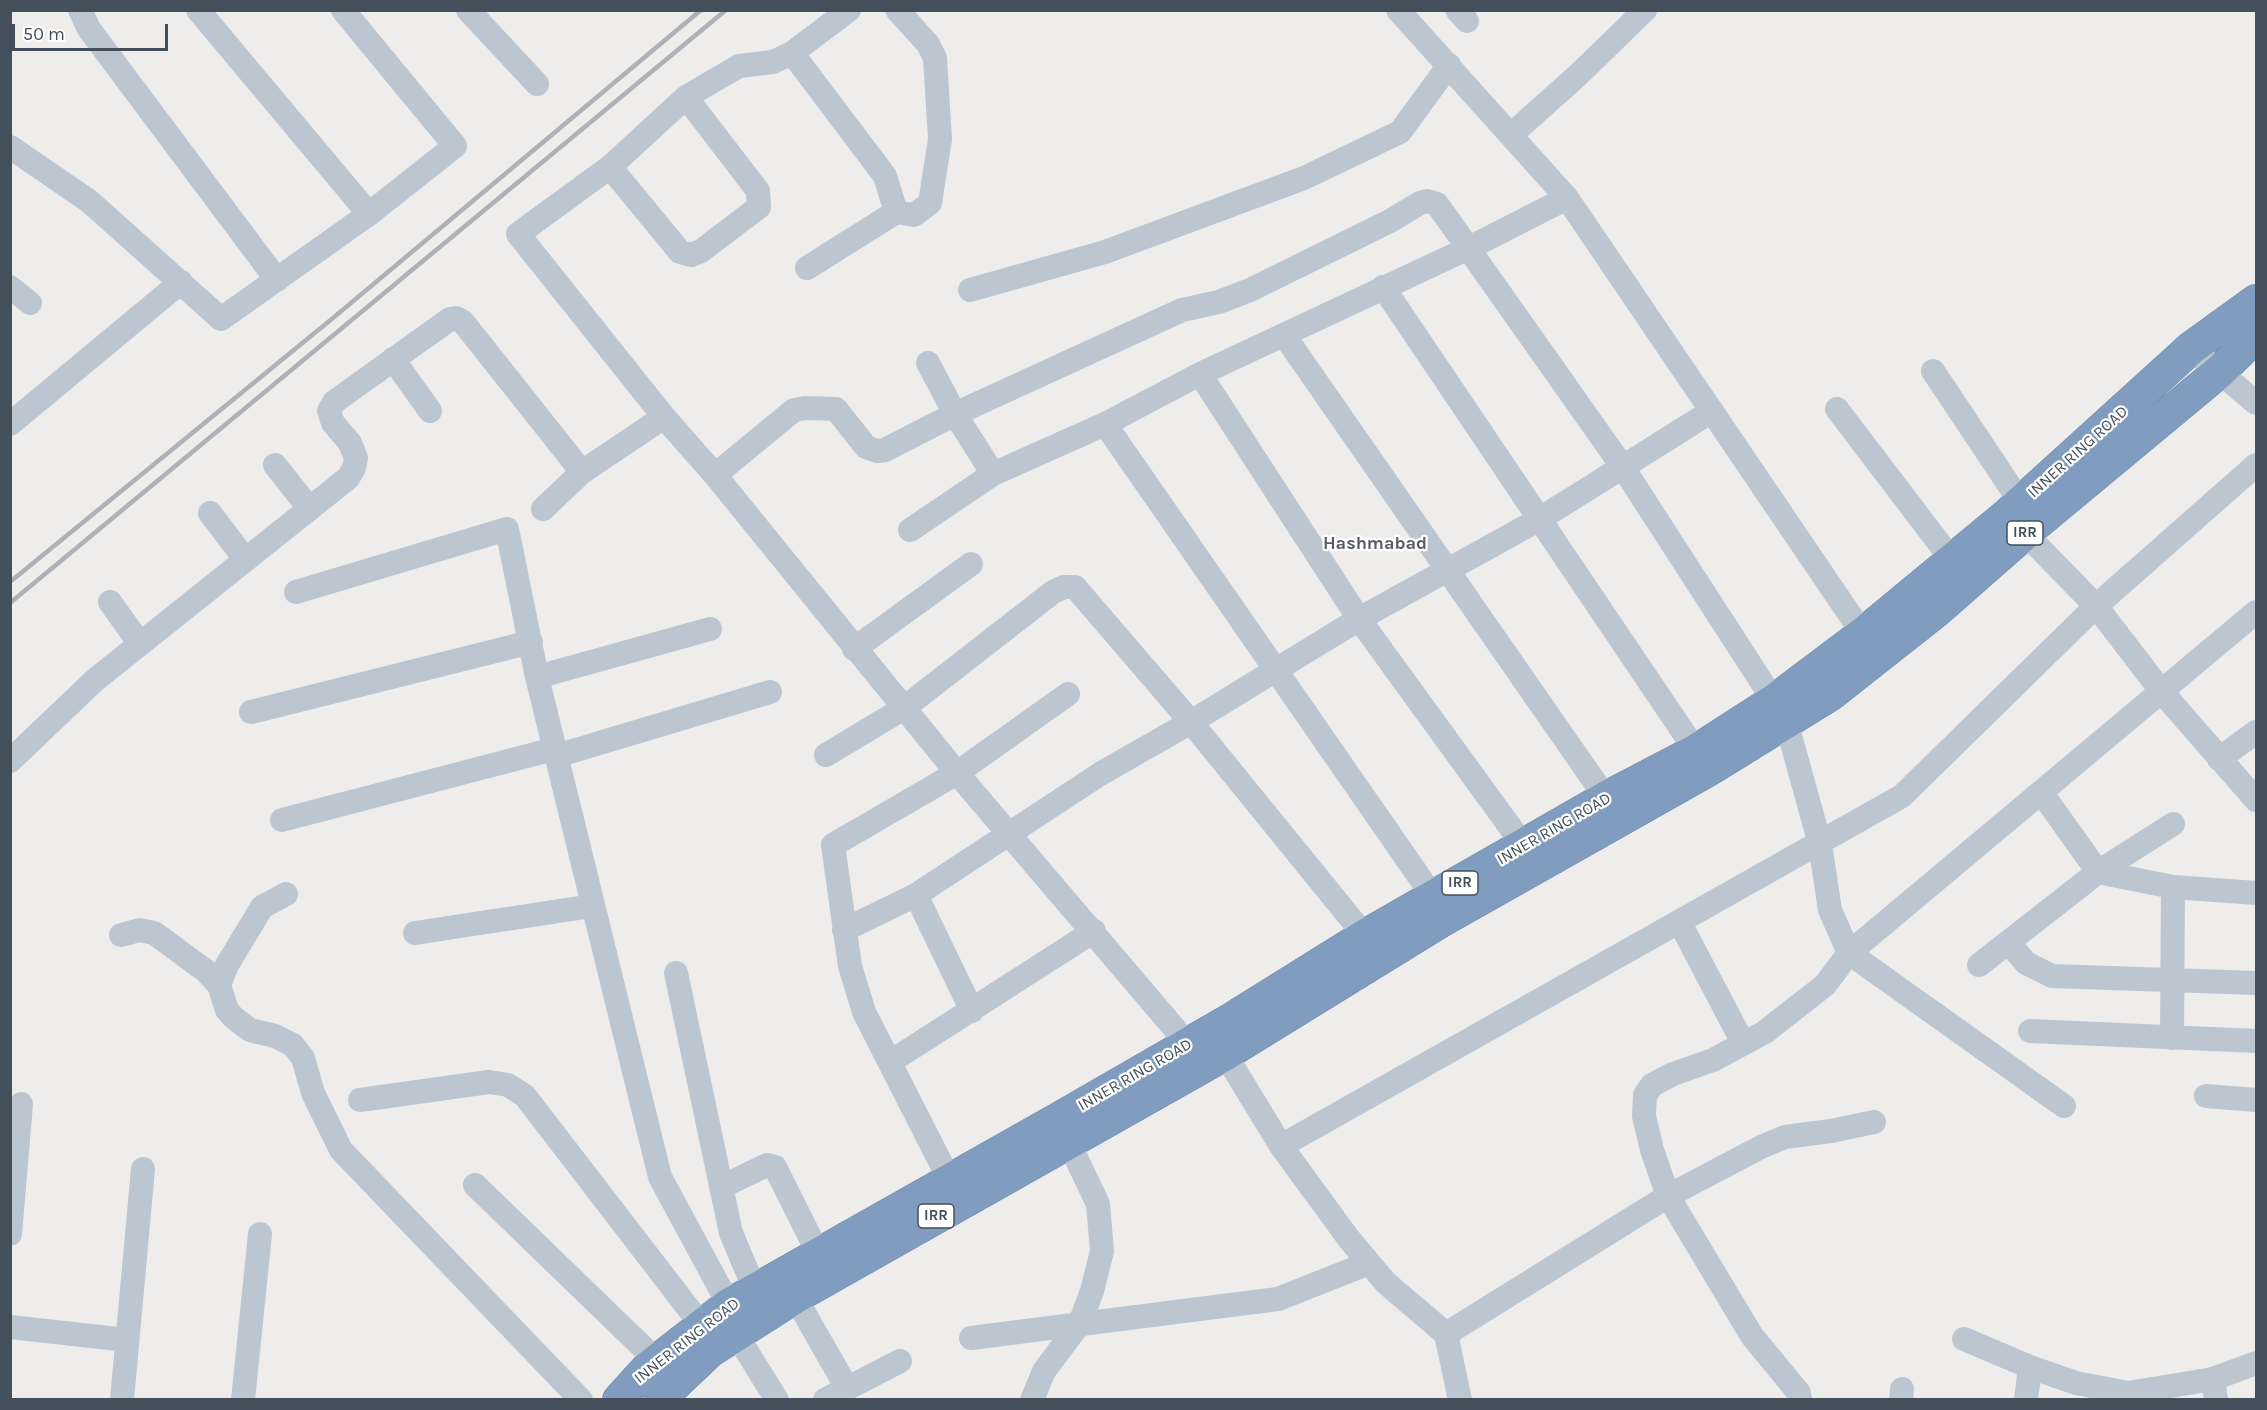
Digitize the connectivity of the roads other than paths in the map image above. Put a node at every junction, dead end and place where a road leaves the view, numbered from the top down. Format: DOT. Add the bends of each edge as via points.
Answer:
graph roads {
  1 [pos="80,10"];
  2 [pos="198,10"];
  3 [pos="343,10"];
  4 [pos="468,10"];
  5 [pos="849,10"];
  6 [pos="897,10"];
  7 [pos="1398,10"];
  8 [pos="1645,10"];
  9 [pos="792,53"];
  10 [pos="1449,65"];
  11 [pos="537,84"];
  12 [pos="686,98"];
  13 [pos="1512,134"];
  14 [pos="10,147"];
  15 [pos="610,167"];
  16 [pos="1567,198"];
  17 [pos="896,212"];
  18 [pos="369,214"];
  19 [pos="1469,248"];
  20 [pos="807,267"];
  21 [pos="277,280"];
  22 [pos="181,282"];
  23 [pos="10,287"];
  24 [pos="1383,287"];
  25 [pos="970,290"];
  26 [pos="2256,301"];
  27 [pos="30,303"];
  28 [pos="1284,335"];
  29 [pos="2256,336"];
  30 [pos="2191,348"];
  31 [pos="393,359"];
  32 [pos="928,363"];
  33 [pos="1933,371"];
  34 [pos="2220,371"];
  35 [pos="1200,374"];
  36 [pos="2256,403"];
  37 [pos="1837,409"];
  38 [pos="430,411"];
  39 [pos="1712,411"];
  40 [pos="955,414"];
  41 [pos="664,417"];
  42 [pos="10,424"];
  43 [pos="1105,424"];
  44 [pos="275,465"];
  45 [pos="2256,465"];
  46 [pos="1622,466"];
  47 [pos="582,472"];
  48 [pos="993,474"];
  49 [pos="715,475"];
  50 [pos="309,508"];
  51 [pos="543,509"];
  52 [pos="210,513"];
  53 [pos="2018,517"];
  54 [pos="1538,520"];
  55 [pos="910,531"];
  56 [pos="245,559"];
  57 [pos="1952,560"];
  58 [pos="971,564"];
  59 [pos="1445,570"];
  60 [pos="296,592"];
  61 [pos="111,602"];
  62 [pos="2096,606"];
  63 [pos="2256,612"];
  64 [pos="1359,619"];
  65 [pos="710,629"];
  66 [pos="1863,634"];
  67 [pos="531,642"];
  68 [pos="140,644"];
  69 [pos="854,649"];
  70 [pos="1275,671"];
  71 [pos="537,677"];
  72 [pos="770,692"];
  73 [pos="2162,692"];
  74 [pos="1068,694"];
  75 [pos="904,708"];
  76 [pos="1780,711"];
  77 [pos="251,712"];
  78 [pos="1191,722"];
  79 [pos="2256,732"];
  80 [pos="1696,751"];
  81 [pos="555,753"];
  82 [pos="826,754"];
  83 [pos="2219,759"];
  84 [pos="10,760"];
  85 [pos="957,773"];
  86 [pos="2041,792"];
  87 [pos="1606,798"];
  88 [pos="2256,800"];
  89 [pos="282,820"];
  90 [pos="2173,824"];
  91 [pos="1008,835"];
  92 [pos="1820,844"];
  93 [pos="1524,846"];
  94 [pos="2098,872"];
  95 [pos="2173,887"];
  96 [pos="2256,893"];
  97 [pos="286,894"];
  98 [pos="916,895"];
  99 [pos="1434,898"];
  100 [pos="592,906"];
  101 [pos="1680,923"];
  102 [pos="844,930"];
  103 [pos="1094,932"];
  104 [pos="415,933"];
  105 [pos="121,935"];
  106 [pos="1365,936"];
  107 [pos="2008,942"];
  108 [pos="1849,953"];
  109 [pos="1979,965"];
  110 [pos="675,974"];
  111 [pos="2172,978"];
  112 [pos="2256,983"];
  113 [pos="219,984"];
  114 [pos="972,1011"];
  115 [pos="2030,1031"];
  116 [pos="2172,1038"];
  117 [pos="2256,1041"];
  118 [pos="1743,1043"];
  119 [pos="1206,1054"];
  120 [pos="890,1062"];
  121 [pos="2206,1096"];
  122 [pos="360,1100"];
  123 [pos="2256,1100"];
  124 [pos="21,1104"];
  125 [pos="2064,1106"];
  126 [pos="1874,1122"];
  127 [pos="1068,1141"];
  128 [pos="1281,1146"];
  129 [pos="142,1169"];
  130 [pos="950,1181"];
  131 [pos="475,1185"];
  132 [pos="721,1187"];
  133 [pos="1668,1196"];
  134 [pos="10,1234"];
  135 [pos="260,1234"];
  136 [pos="819,1255"];
  137 [pos="1369,1263"];
  138 [pos="795,1297"];
  139 [pos="740,1309"];
  140 [pos="1080,1323"];
  141 [pos="702,1326"];
  142 [pos="10,1327"];
  143 [pos="1446,1334"];
  144 [pos="971,1338"];
  145 [pos="1964,1339"];
  146 [pos="127,1340"];
  147 [pos="657,1361"];
  148 [pos="900,1361"];
  149 [pos="2256,1363"];
  150 [pos="2030,1367"];
  151 [pos="847,1388"];
  152 [pos="2214,1389"];
  153 [pos="122,1400"];
  154 [pos="243,1400"];
  155 [pos="581,1400"];
  156 [pos="619,1400"];
  157 [pos="662,1400"];
  158 [pos="777,1400"];
  159 [pos="825,1400"];
  160 [pos="1032,1400"];
  161 [pos="1460,1400"];
  162 [pos="1800,1400"];
  163 [pos="2026,1400"];
  1 -- 21 [label="street" via="89,29"];
  2 -- 18 [label="street"];
  3 -- 18 [label="street" via="455,146"];
  4 -- 11 [label="street"];
  5 -- 9 [label="street"];
  6 -- 17 [label="street" via="928,44 935,58 940,139 930,203 914,215"];
  7 -- 10 [label="street"];
  8 -- 13 [label="street"];
  9 -- 12 [label="street" via="773,62 739,66"];
  9 -- 17 [label="street" via="885,176"];
  10 -- 13 [label="street"];
  10 -- 25 [label="street" via="1400,132 1304,178 1105,252"];
  12 -- 15 [label="street"];
  12 -- 15 [label="street" via="758,191 759,207 691,255 680,252"];
  13 -- 16 [label="street"];
  14 -- 22 [label="street" via="89,201"];
  15 -- 41 [label="street" via="518,234"];
  16 -- 19 [label="street"];
  16 -- 39 [label="street"];
  17 -- 20 [label="street"];
  18 -- 21 [label="street"];
  19 -- 24 [label="street"];
  19 -- 40 [label="street" via="1437,204 1420,203 1250,290 1219,302 1182,309"];
  19 -- 46 [label="street"];
  21 -- 22 [label="street" via="221,319"];
  22 -- 42 [label="street"];
  23 -- 27 [label="street"];
  24 -- 28 [label="street"];
  24 -- 54 [label="street"];
  26 -- 30 [label="highway, INNER RING ROAD / IRR"];
  28 -- 35 [label="street"];
  28 -- 59 [label="street"];
  29 -- 34 [label="highway, INNER RING ROAD / IRR"];
  30 -- 34 [label="street"];
  30 -- 53 [label="highway, INNER RING ROAD / IRR"];
  31 -- 38 [label="street"];
  31 -- 47 [label="street" via="450,319 463,322"];
  31 -- 50 [label="street" via="334,402 329,411 333,423 350,443 356,458 354,468 348,478"];
  32 -- 40 [label="street"];
  33 -- 53 [label="street"];
  34 -- 36 [label="street"];
  34 -- 53 [label="highway, INNER RING ROAD / IRR"];
  35 -- 43 [label="street"];
  35 -- 64 [label="street"];
  37 -- 57 [label="street"];
  39 -- 46 [label="street"];
  39 -- 66 [label="street"];
  40 -- 48 [label="street"];
  40 -- 49 [label="street" via="877,451 866,447 836,409 794,410"];
  41 -- 47 [label="street"];
  41 -- 49 [label="street"];
  43 -- 48 [label="street"];
  43 -- 70 [label="street"];
  44 -- 50 [label="street"];
  45 -- 62 [label="street"];
  46 -- 54 [label="street"];
  46 -- 76 [label="street"];
  47 -- 51 [label="street"];
  48 -- 55 [label="street"];
  49 -- 69 [label="street"];
  50 -- 56 [label="street"];
  52 -- 56 [label="street"];
  53 -- 57 [label="highway, INNER RING ROAD / IRR"];
  53 -- 62 [label="street"];
  53 -- 76 [label="highway, INNER RING ROAD / IRR" via="1892,646 1831,694"];
  54 -- 59 [label="street"];
  54 -- 80 [label="street"];
  56 -- 68 [label="street"];
  57 -- 66 [label="highway, INNER RING ROAD / IRR"];
  58 -- 69 [label="street"];
  59 -- 64 [label="street"];
  59 -- 87 [label="street"];
  60 -- 67 [label="street" via="507,529"];
  61 -- 68 [label="street"];
  62 -- 73 [label="street"];
  62 -- 92 [label="street" via="1902,796"];
  63 -- 73 [label="street"];
  64 -- 70 [label="street"];
  64 -- 93 [label="street"];
  65 -- 71 [label="street"];
  66 -- 76 [label="highway, INNER RING ROAD / IRR"];
  67 -- 71 [label="street"];
  67 -- 77 [label="street"];
  68 -- 84 [label="street" via="95,680"];
  69 -- 75 [label="street"];
  70 -- 78 [label="street"];
  70 -- 99 [label="street"];
  71 -- 81 [label="street"];
  72 -- 81 [label="street"];
  73 -- 83 [label="street"];
  73 -- 86 [label="street"];
  74 -- 85 [label="street"];
  75 -- 78 [label="street" via="1053,592 1069,586 1078,589"];
  75 -- 82 [label="street"];
  75 -- 85 [label="street"];
  76 -- 80 [label="highway, INNER RING ROAD / IRR"];
  76 -- 92 [label="street"];
  76 -- 119 [label="highway, INNER RING ROAD / IRR" via="1708,770"];
  78 -- 91 [label="street" via="1100,774"];
  78 -- 106 [label="street"];
  79 -- 83 [label="street"];
  80 -- 87 [label="highway, INNER RING ROAD / IRR"];
  81 -- 89 [label="street"];
  81 -- 100 [label="street"];
  83 -- 88 [label="street"];
  85 -- 91 [label="street"];
  85 -- 102 [label="street" via="834,842"];
  86 -- 94 [label="street"];
  86 -- 108 [label="street"];
  87 -- 93 [label="highway, INNER RING ROAD / IRR"];
  90 -- 94 [label="street"];
  91 -- 98 [label="street"];
  91 -- 103 [label="street"];
  92 -- 101 [label="street"];
  92 -- 108 [label="street" via="1830,910"];
  93 -- 99 [label="highway, INNER RING ROAD / IRR"];
  94 -- 95 [label="street"];
  94 -- 107 [label="street"];
  95 -- 96 [label="street"];
  95 -- 111 [label="street"];
  97 -- 113 [label="street" via="262,907"];
  98 -- 102 [label="street"];
  98 -- 114 [label="street"];
  99 -- 106 [label="highway, INNER RING ROAD / IRR"];
  100 -- 104 [label="street"];
  100 -- 139 [label="street" via="660,1177"];
  101 -- 118 [label="street"];
  101 -- 128 [label="street"];
  102 -- 120 [label="street" via="864,1012"];
  103 -- 114 [label="street"];
  103 -- 119 [label="street"];
  105 -- 113 [label="street" via="140,930 154,933"];
  106 -- 119 [label="highway, INNER RING ROAD / IRR"];
  107 -- 109 [label="street"];
  107 -- 111 [label="street" via="2026,963 2052,976"];
  108 -- 118 [label="street" via="1825,984 1765,1032"];
  108 -- 125 [label="street"];
  110 -- 132 [label="street"];
  111 -- 112 [label="street"];
  111 -- 116 [label="street"];
  113 -- 155 [label="street" via="226,1010 250,1030 293,1045 303,1058 314,1093 341,1150"];
  114 -- 120 [label="street"];
  115 -- 116 [label="street"];
  116 -- 117 [label="street"];
  118 -- 133 [label="street" via="1652,1085 1645,1095 1644,1116"];
  119 -- 127 [label="highway, INNER RING ROAD / IRR"];
  119 -- 128 [label="street"];
  119 -- 130 [label="highway, INNER RING ROAD / IRR"];
  120 -- 130 [label="street"];
  121 -- 123 [label="street"];
  122 -- 141 [label="street" via="489,1082 508,1085 525,1096"];
  124 -- 134 [label="street"];
  126 -- 133 [label="street" via="1785,1137"];
  127 -- 138 [label="highway, INNER RING ROAD / IRR"];
  127 -- 140 [label="street" via="1098,1204 1102,1226 1102,1251"];
  128 -- 137 [label="street"];
  129 -- 146 [label="street"];
  130 -- 136 [label="highway, INNER RING ROAD / IRR"];
  131 -- 147 [label="street"];
  132 -- 136 [label="street" via="767,1165 775,1167"];
  132 -- 139 [label="street"];
  133 -- 143 [label="street"];
  133 -- 162 [label="street" via="1752,1336 1799,1393"];
  135 -- 154 [label="street"];
  136 -- 139 [label="highway, INNER RING ROAD / IRR"];
  137 -- 140 [label="street" via="1278,1299"];
  137 -- 143 [label="street" via="1386,1283"];
  138 -- 139 [label="highway, INNER RING ROAD / IRR"];
  138 -- 151 [label="street"];
  139 -- 141 [label="highway, INNER RING ROAD / IRR"];
  139 -- 157 [label="highway, INNER RING ROAD / IRR" via="710,1351"];
  139 -- 158 [label="street"];
  140 -- 144 [label="street"];
  140 -- 160 [label="street" via="1044,1371"];
  141 -- 147 [label="highway, INNER RING ROAD / IRR"];
  142 -- 146 [label="street"];
  143 -- 161 [label="street"];
  145 -- 150 [label="street"];
  146 -- 153 [label="street"];
  147 -- 156 [label="highway, INNER RING ROAD / IRR"];
  148 -- 151 [label="street"];
  149 -- 152 [label="street"];
  150 -- 152 [label="street" via="2098,1389 2128,1393"];
  150 -- 163 [label="street"];
  151 -- 159 [label="street"];
}
